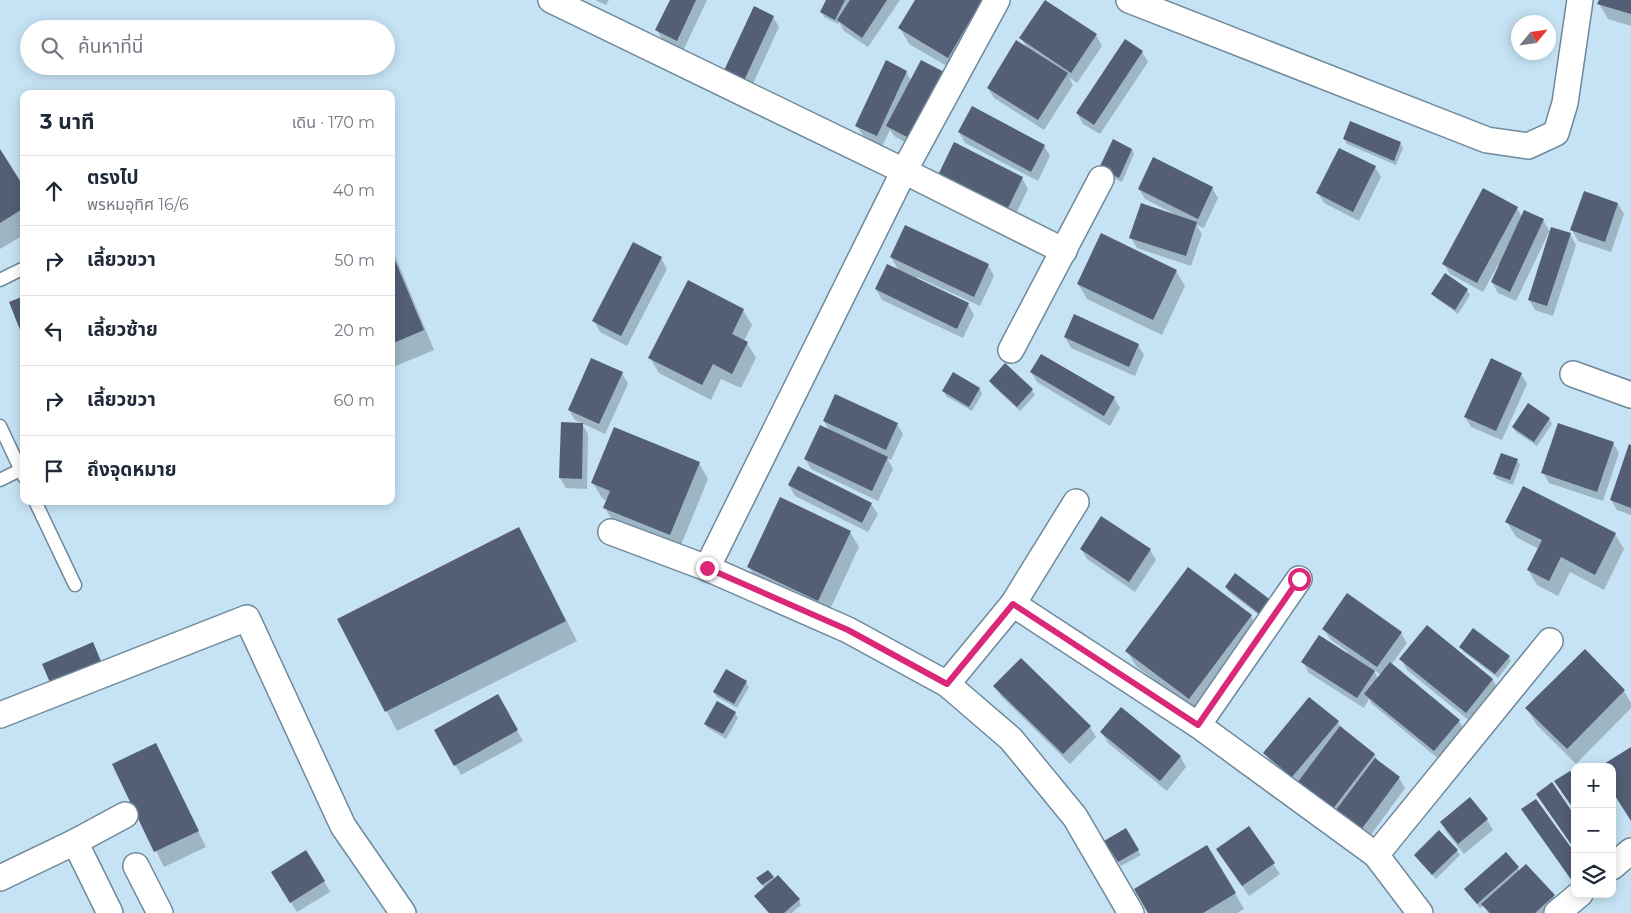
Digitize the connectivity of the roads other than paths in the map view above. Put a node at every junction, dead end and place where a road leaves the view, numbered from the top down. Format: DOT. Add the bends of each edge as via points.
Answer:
graph roads {
  1 [pos="551,0"];
  2 [pos="997,0"];
  3 [pos="1129,0"];
  4 [pos="1580,0"];
  5 [pos="904,171"];
  6 [pos="1101,178"];
  7 [pos="1064,252"];
  8 [pos="20,270"];
  9 [pos="0,280"];
  10 [pos="1012,350"];
  11 [pos="1573,374"];
  12 [pos="1631,395"];
  13 [pos="0,426"];
  14 [pos="20,466"];
  15 [pos="20,473"];
  16 [pos="0,480"];
  17 [pos="1076,502"];
  18 [pos="37,505"];
  19 [pos="611,532"];
  20 [pos="707,568"];
  21 [pos="1299,579"];
  22 [pos="75,585"];
  23 [pos="1013,604"];
  24 [pos="1550,641"];
  25 [pos="947,684"];
  26 [pos="0,715"];
  27 [pos="1198,725"];
  28 [pos="126,815"];
  29 [pos="75,842"];
  30 [pos="1631,851"];
  31 [pos="1376,855"];
  32 [pos="1616,863"];
  33 [pos="136,866"];
  34 [pos="0,878"];
  35 [pos="1575,898"];
  36 [pos="110,913"];
  37 [pos="160,913"];
  38 [pos="403,913"];
  39 [pos="1131,913"];
  40 [pos="1420,913"];
  41 [pos="1557,913"];
  1 -- 5 [label="street"];
  2 -- 5 [label="street"];
  3 -- 4 [label="street" via="1487,140 1528,146 1556,133 1565,103"];
  5 -- 7 [label="street"];
  5 -- 20 [label="street"];
  6 -- 7 [label="street"];
  7 -- 10 [label="street"];
  8 -- 9 [label="lane"];
  11 -- 12 [label="street"];
  13 -- 14 [label="lane"];
  15 -- 16 [label="lane"];
  17 -- 23 [label="street"];
  18 -- 22 [label="lane"];
  19 -- 20 [label="street"];
  20 -- 25 [label="street" via="848,630"];
  21 -- 27 [label="street"];
  23 -- 25 [label="street"];
  23 -- 27 [label="street"];
  24 -- 31 [label="street"];
  25 -- 39 [label="street" via="1011,739 1076,816"];
  26 -- 38 [label="street" via="246,618 343,826"];
  27 -- 31 [label="street"];
  28 -- 29 [label="street"];
  29 -- 34 [label="street"];
  29 -- 36 [label="street"];
  30 -- 32 [label="street"];
  31 -- 40 [label="street"];
  33 -- 37 [label="street"];
  35 -- 41 [label="street"];
}
